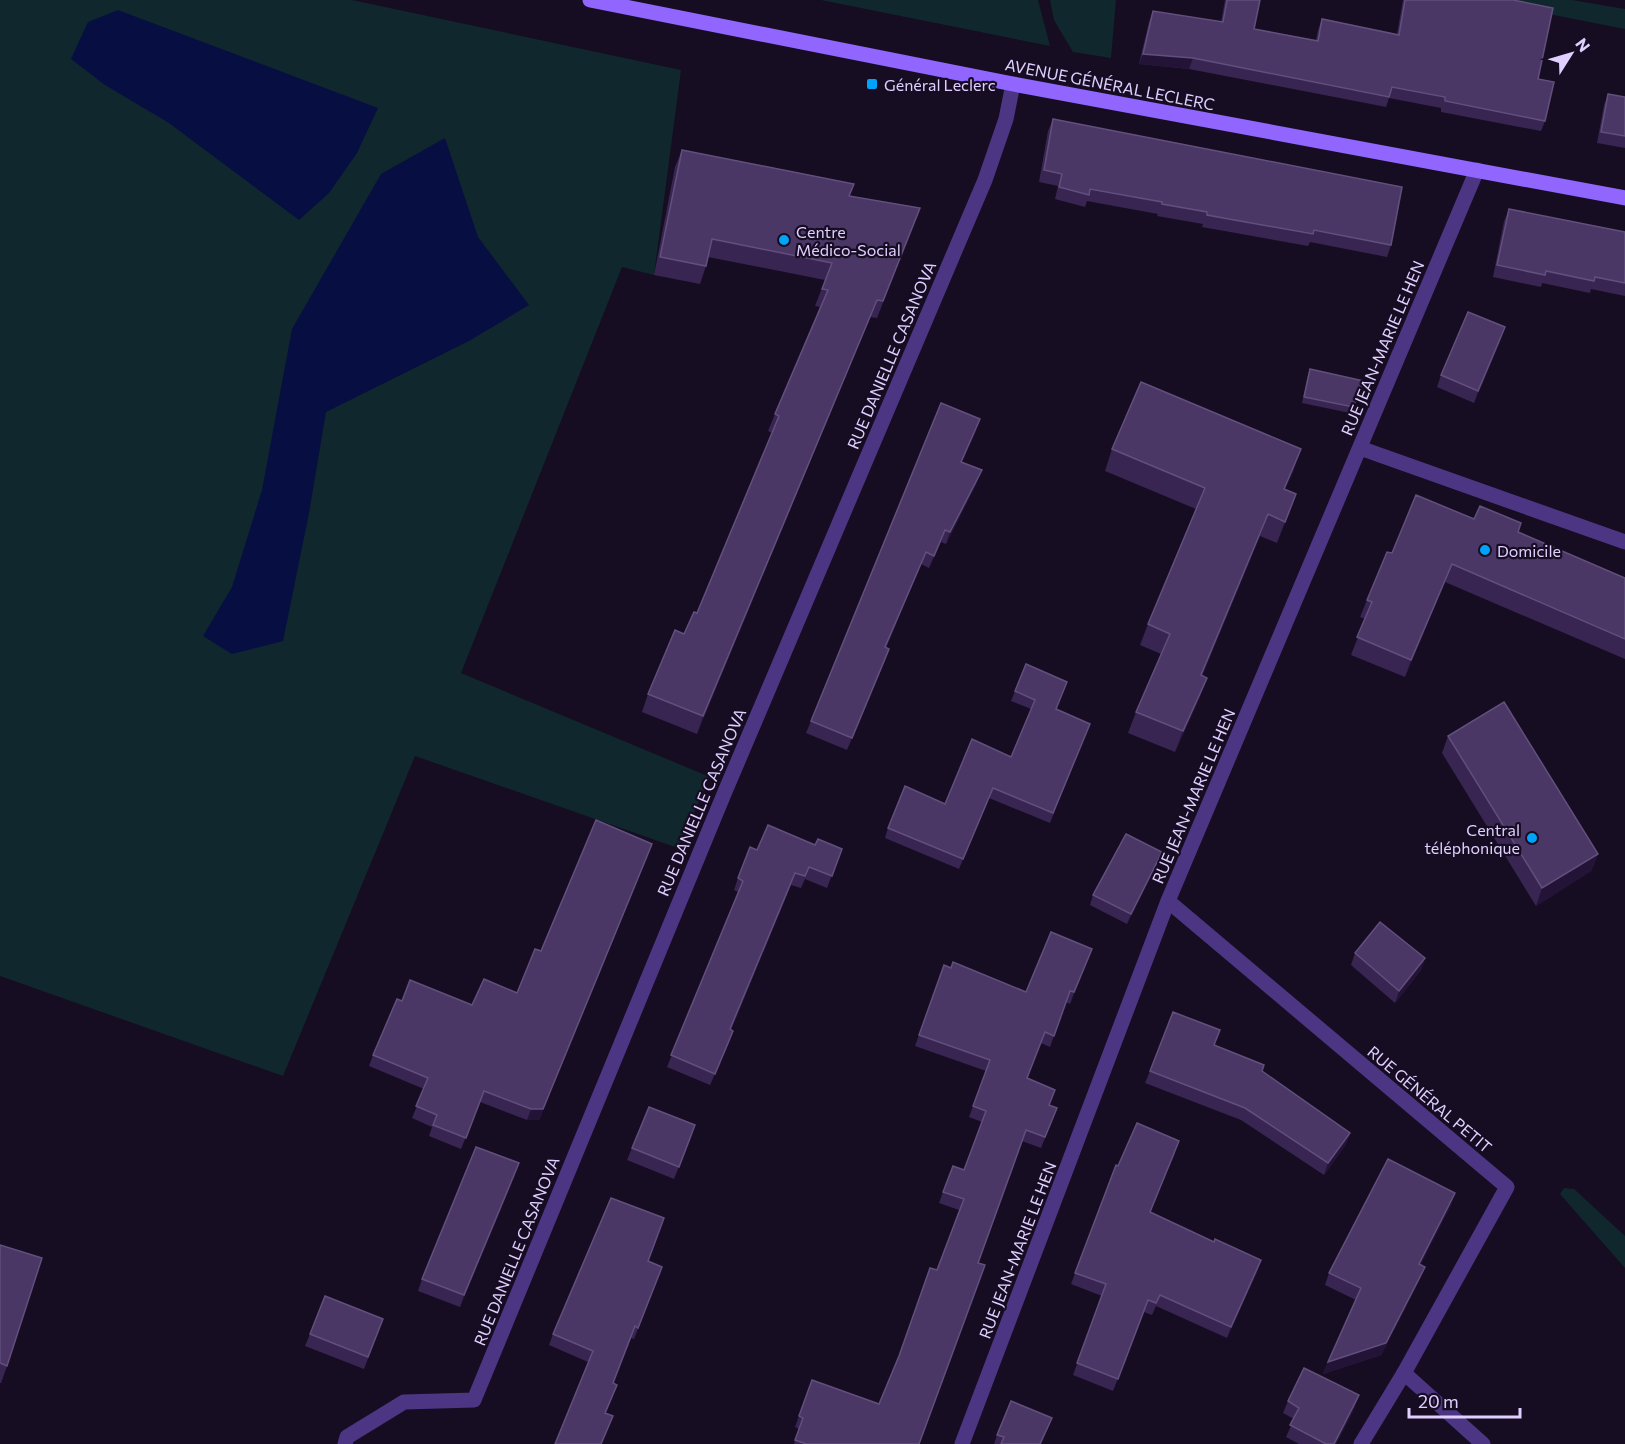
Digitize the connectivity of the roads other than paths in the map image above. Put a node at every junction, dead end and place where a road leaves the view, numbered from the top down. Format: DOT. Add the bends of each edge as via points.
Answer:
graph roads {
  1 [pos="590,0"];
  2 [pos="1013,84"];
  3 [pos="1477,170"];
  4 [pos="1625,198"];
  5 [pos="1360,448"];
  6 [pos="1625,542"];
  7 [pos="1168,901"];
  8 [pos="1404,1373"];
  9 [pos="345,1444"];
  10 [pos="962,1444"];
  11 [pos="1360,1444"];
  12 [pos="1483,1444"];
  1 -- 2 [label="main road, AVENUE GÉNÉRAL LECLERC"];
  2 -- 3 [label="main road, AVENUE GÉNÉRAL LECLERC"];
  2 -- 9 [label="street, RUE DANIELLE CASANOVA" via="1006,119 985,180 724,794 474,1400 404,1402 347,1437"];
  3 -- 4 [label="main road, AVENUE GÉNÉRAL LECLERC"];
  3 -- 5 [label="street, RUE JEAN-MARIE LE HEN"];
  5 -- 6 [label="street"];
  5 -- 7 [label="street, RUE JEAN-MARIE LE HEN"];
  7 -- 8 [label="street, RUE GÉNÉRAL PETIT" via="1507,1186"];
  7 -- 10 [label="street, RUE JEAN-MARIE LE HEN"];
  8 -- 11 [label="street, RUE GÉNÉRAL PETIT"];
  8 -- 12 [label="street"];
}
